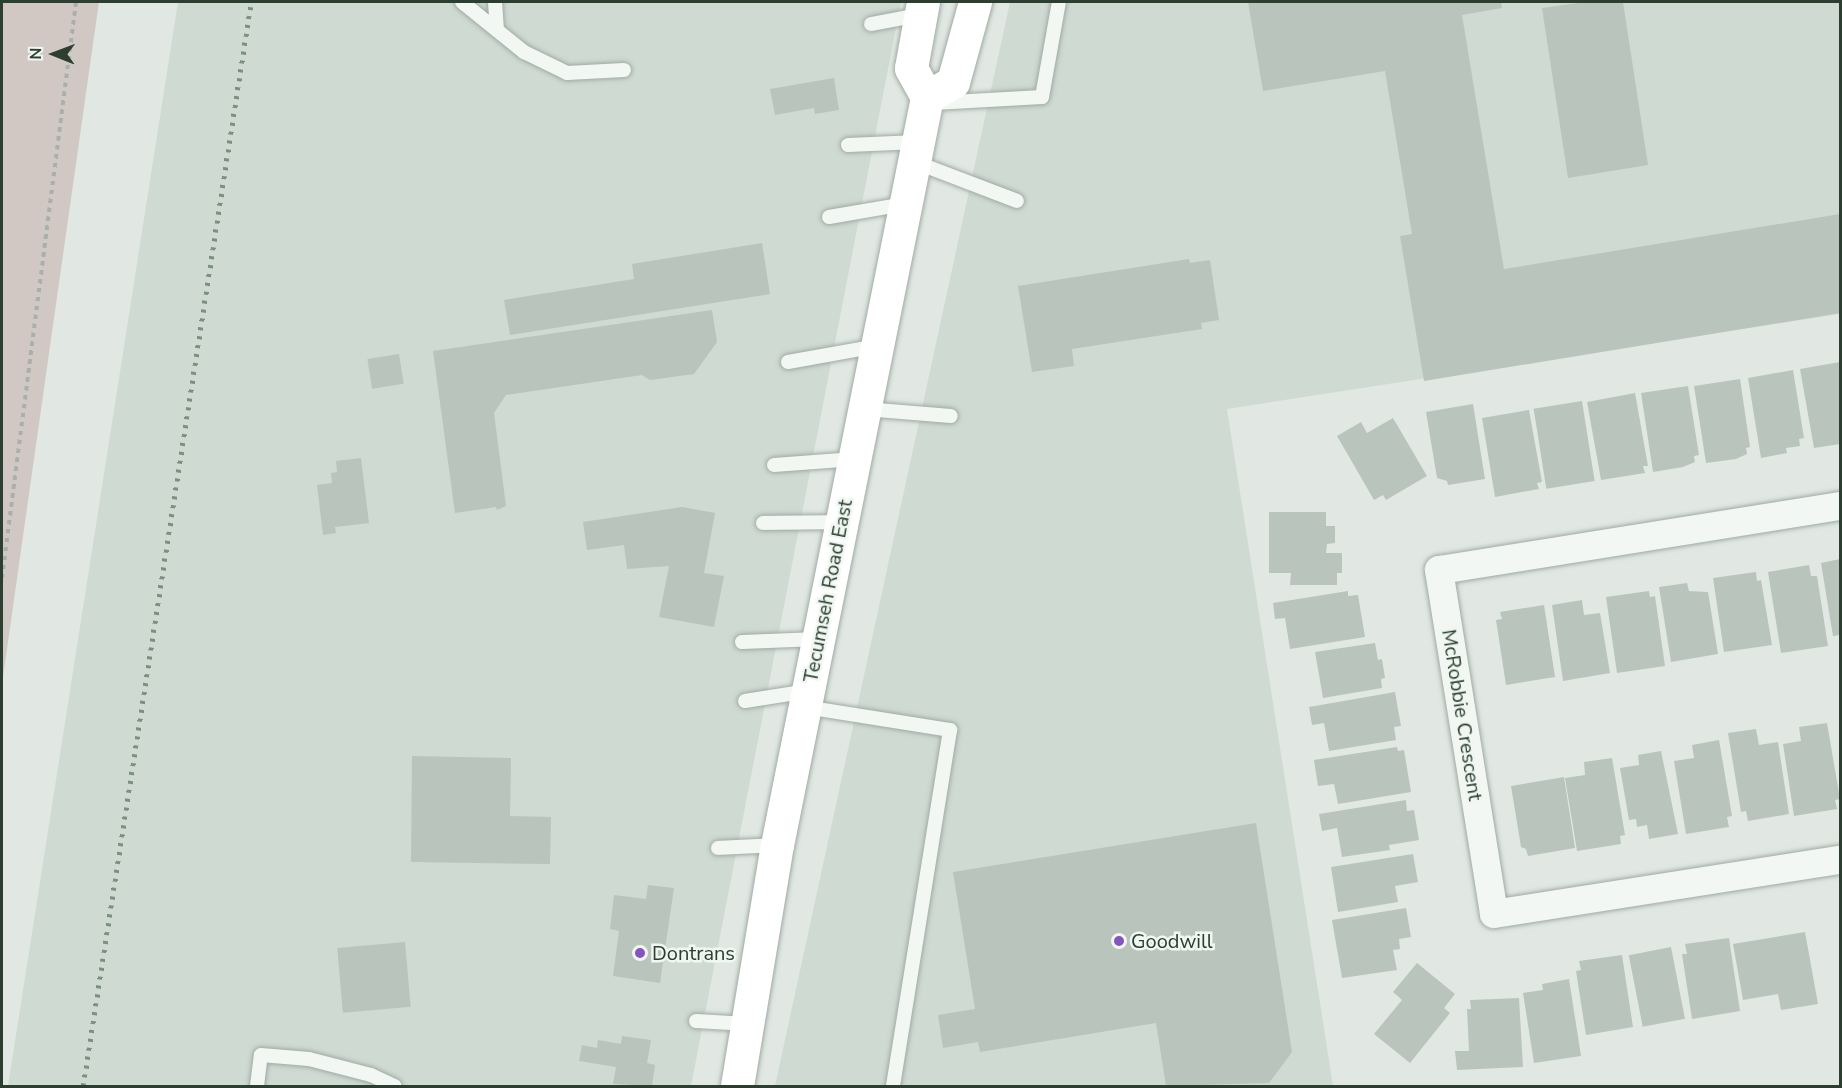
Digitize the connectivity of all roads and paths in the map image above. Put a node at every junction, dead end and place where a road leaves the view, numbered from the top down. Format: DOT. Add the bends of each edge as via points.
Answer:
graph roads {
  1 [pos="76,2"];
  2 [pos="462,2"];
  3 [pos="495,2"];
  4 [pos="975,2"];
  5 [pos="1059,2"];
  6 [pos="922,8"];
  7 [pos="872,24"];
  8 [pos="497,30"];
  9 [pos="624,70"];
  10 [pos="927,100"];
  11 [pos="848,145"];
  12 [pos="917,152"];
  13 [pos="1017,201"];
  14 [pos="906,204"];
  15 [pos="829,217"];
  16 [pos="878,346"];
  17 [pos="788,362"];
  18 [pos="865,409"];
  19 [pos="951,416"];
  20 [pos="855,459"];
  21 [pos="774,465"];
  22 [pos="1840,506"];
  23 [pos="842,522"];
  24 [pos="763,523"];
  25 [pos="2,578"];
  26 [pos="819,639"];
  27 [pos="742,642"];
  28 [pos="806,699"];
  29 [pos="745,701"];
  30 [pos="777,845"];
  31 [pos="718,848"];
  32 [pos="1840,860"];
  33 [pos="696,1022"];
  34 [pos="748,1024"];
  35 [pos="257,1086"];
  36 [pos="395,1086"];
  37 [pos="737,1086"];
  38 [pos="893,1086"];
  1 -- 25 [label="path"];
  2 -- 8 [label="lane"];
  3 -- 8 [label="lane"];
  4 -- 10 [label="main road" via="953,82"];
  5 -- 10 [label="lane" via="1042,96"];
  6 -- 7 [label="lane"];
  6 -- 10 [label="main road" via="911,68"];
  8 -- 9 [label="lane" via="524,52 567,74"];
  10 -- 12 [label="main road, Tecumseh Road East"];
  11 -- 12 [label="lane"];
  12 -- 13 [label="lane"];
  12 -- 14 [label="main road, Tecumseh Road East"];
  14 -- 15 [label="lane"];
  14 -- 16 [label="main road, Tecumseh Road East"];
  16 -- 17 [label="lane"];
  16 -- 18 [label="main road, Tecumseh Road East"];
  18 -- 19 [label="lane"];
  18 -- 20 [label="main road, Tecumseh Road East"];
  20 -- 21 [label="lane"];
  20 -- 23 [label="main road, Tecumseh Road East"];
  22 -- 32 [label="street, McRobbie Crescent" via="1439,570 1494,914"];
  23 -- 24 [label="lane"];
  23 -- 26 [label="main road, Tecumseh Road East"];
  26 -- 27 [label="lane"];
  26 -- 28 [label="main road, Tecumseh Road East"];
  28 -- 29 [label="lane"];
  28 -- 30 [label="main road, Tecumseh Road East"];
  28 -- 38 [label="lane" via="950,730"];
  30 -- 31 [label="lane"];
  30 -- 34 [label="main road, Tecumseh Road East"];
  33 -- 34 [label="lane"];
  34 -- 37 [label="main road, Tecumseh Road East"];
  35 -- 36 [label="lane" via="261,1055 309,1059 371,1075"];
}
